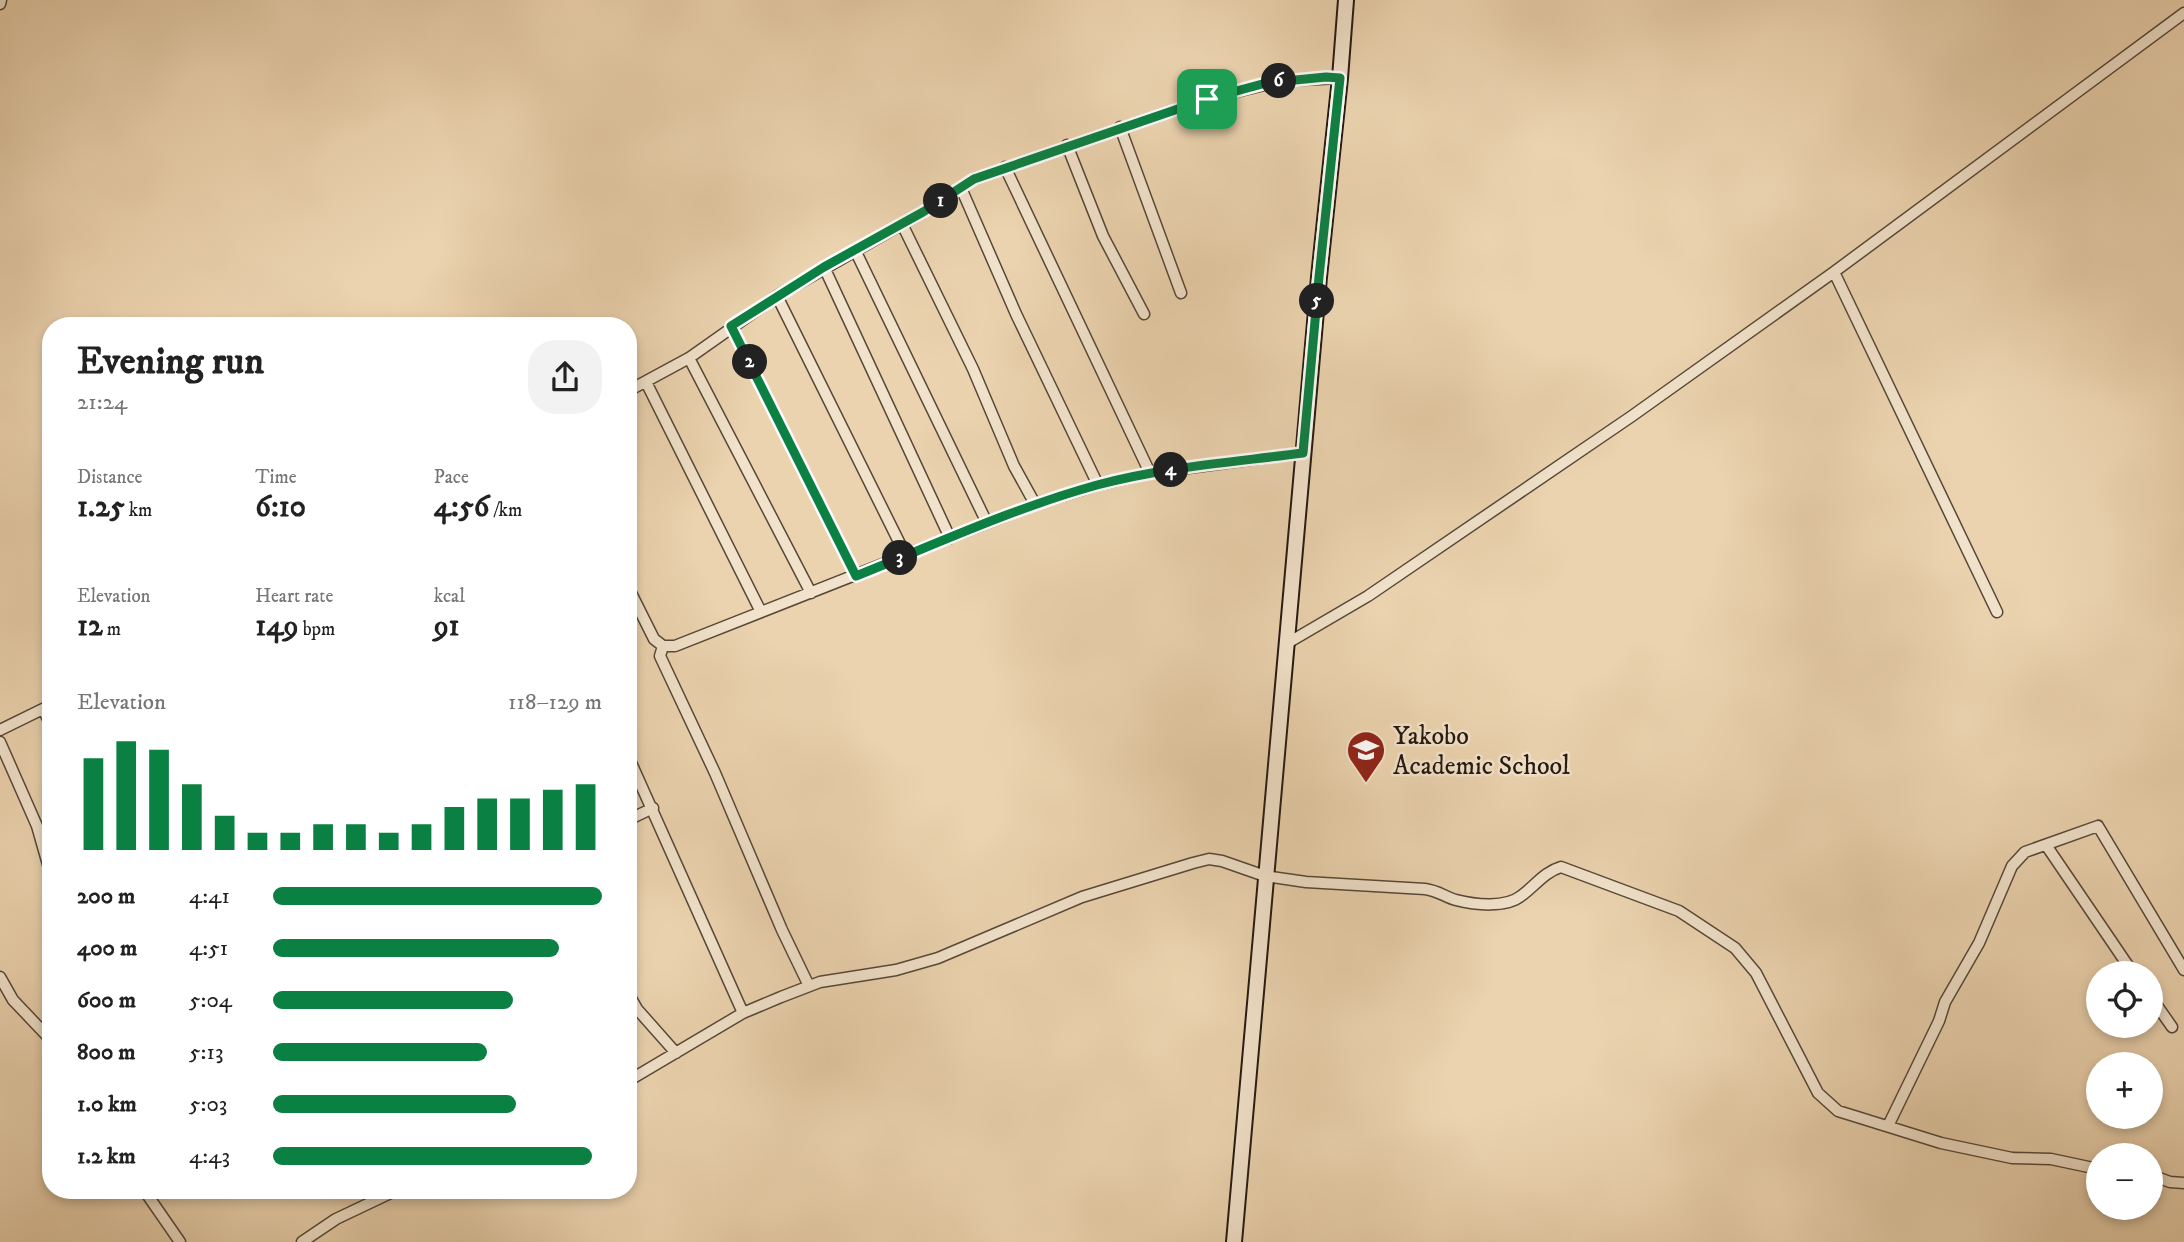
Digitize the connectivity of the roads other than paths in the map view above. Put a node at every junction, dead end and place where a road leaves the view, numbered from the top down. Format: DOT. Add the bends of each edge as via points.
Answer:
graph roads {
  1 [pos="1346,0"];
  2 [pos="2184,13"];
  3 [pos="1340,78"];
  4 [pos="1121,127"];
  5 [pos="1067,145"];
  6 [pos="1005,167"];
  7 [pos="961,188"];
  8 [pos="902,224"];
  9 [pos="855,250"];
  10 [pos="824,267"];
  11 [pos="1833,272"];
  12 [pos="1181,293"];
  13 [pos="777,296"];
  14 [pos="1144,314"];
  15 [pos="731,326"];
  16 [pos="689,358"];
  17 [pos="646,382"];
  18 [pos="637,386"];
  19 [pos="1303,453"];
  20 [pos="1150,473"];
  21 [pos="1098,485"];
  22 [pos="1035,504"];
  23 [pos="987,523"];
  24 [pos="950,538"];
  25 [pos="906,556"];
  26 [pos="856,576"];
  27 [pos="811,593"];
  28 [pos="637,605"];
  29 [pos="761,612"];
  30 [pos="1997,612"];
  31 [pos="1286,644"];
  32 [pos="663,646"];
  33 [pos="42,709"];
  34 [pos="0,730"];
  35 [pos="0,742"];
  36 [pos="637,775"];
  37 [pos="653,808"];
  38 [pos="637,816"];
  39 [pos="42,844"];
  40 [pos="2046,845"];
  41 [pos="1265,876"];
  42 [pos="2125,961"];
  43 [pos="2184,970"];
  44 [pos="0,977"];
  45 [pos="809,986"];
  46 [pos="637,1009"];
  47 [pos="743,1013"];
  48 [pos="2163,1014"];
  49 [pos="2172,1027"];
  50 [pos="42,1031"];
  51 [pos="676,1053"];
  52 [pos="637,1076"];
  53 [pos="1888,1126"];
  54 [pos="2086,1166"];
  55 [pos="2163,1179"];
  56 [pos="2184,1183"];
  57 [pos="150,1199"];
  58 [pos="378,1199"];
  59 [pos="180,1242"];
  60 [pos="302,1242"];
  61 [pos="1234,1242"];
  1 -- 3 [label="street"];
  2 -- 11 [label="street"];
  3 -- 4 [label="street" via="1266,83"];
  3 -- 19 [label="street"];
  4 -- 5 [label="street"];
  4 -- 12 [label="street"];
  5 -- 6 [label="street"];
  5 -- 14 [label="street" via="1103,236"];
  6 -- 7 [label="street"];
  6 -- 20 [label="street"];
  7 -- 8 [label="street"];
  7 -- 21 [label="street"];
  8 -- 9 [label="street"];
  8 -- 22 [label="street"];
  9 -- 10 [label="street"];
  9 -- 23 [label="street"];
  10 -- 13 [label="street"];
  10 -- 24 [label="street"];
  11 -- 30 [label="street"];
  11 -- 31 [label="street" via="1443,546"];
  13 -- 15 [label="street"];
  13 -- 25 [label="street"];
  15 -- 16 [label="street"];
  15 -- 26 [label="street"];
  16 -- 17 [label="street"];
  16 -- 27 [label="street"];
  17 -- 18 [label="street"];
  17 -- 29 [label="street"];
  19 -- 20 [label="street"];
  19 -- 31 [label="street"];
  20 -- 21 [label="street"];
  21 -- 22 [label="street"];
  22 -- 23 [label="street"];
  23 -- 24 [label="street"];
  24 -- 25 [label="street"];
  25 -- 26 [label="street"];
  26 -- 27 [label="street"];
  27 -- 29 [label="street"];
  28 -- 32 [label="street" via="654,639"];
  29 -- 32 [label="street" via="675,646"];
  31 -- 41 [label="street"];
  32 -- 45 [label="street" via="660,656"];
  33 -- 34 [label="street"];
  35 -- 39 [label="street"];
  36 -- 37 [label="street"];
  37 -- 38 [label="street"];
  37 -- 47 [label="street"];
  40 -- 42 [label="street"];
  40 -- 43 [label="street" via="2098,826"];
  40 -- 53 [label="street" via="2025,852 2012,866"];
  41 -- 45 [label="street" via="1209,859 1083,897 927,961"];
  41 -- 53 [label="street" via="1425,889 1441,891 1455,900 1507,905 1550,870 1561,867 1679,911 1744,958 1824,1101 1838,1111"];
  41 -- 61 [label="street"];
  44 -- 50 [label="street" via="13,1000"];
  45 -- 47 [label="street"];
  46 -- 51 [label="street"];
  47 -- 51 [label="street"];
  48 -- 49 [label="street"];
  51 -- 52 [label="street"];
  53 -- 54 [label="street" via="1998,1155"];
  55 -- 56 [label="street"];
  57 -- 59 [label="street"];
  58 -- 60 [label="street"];
}
